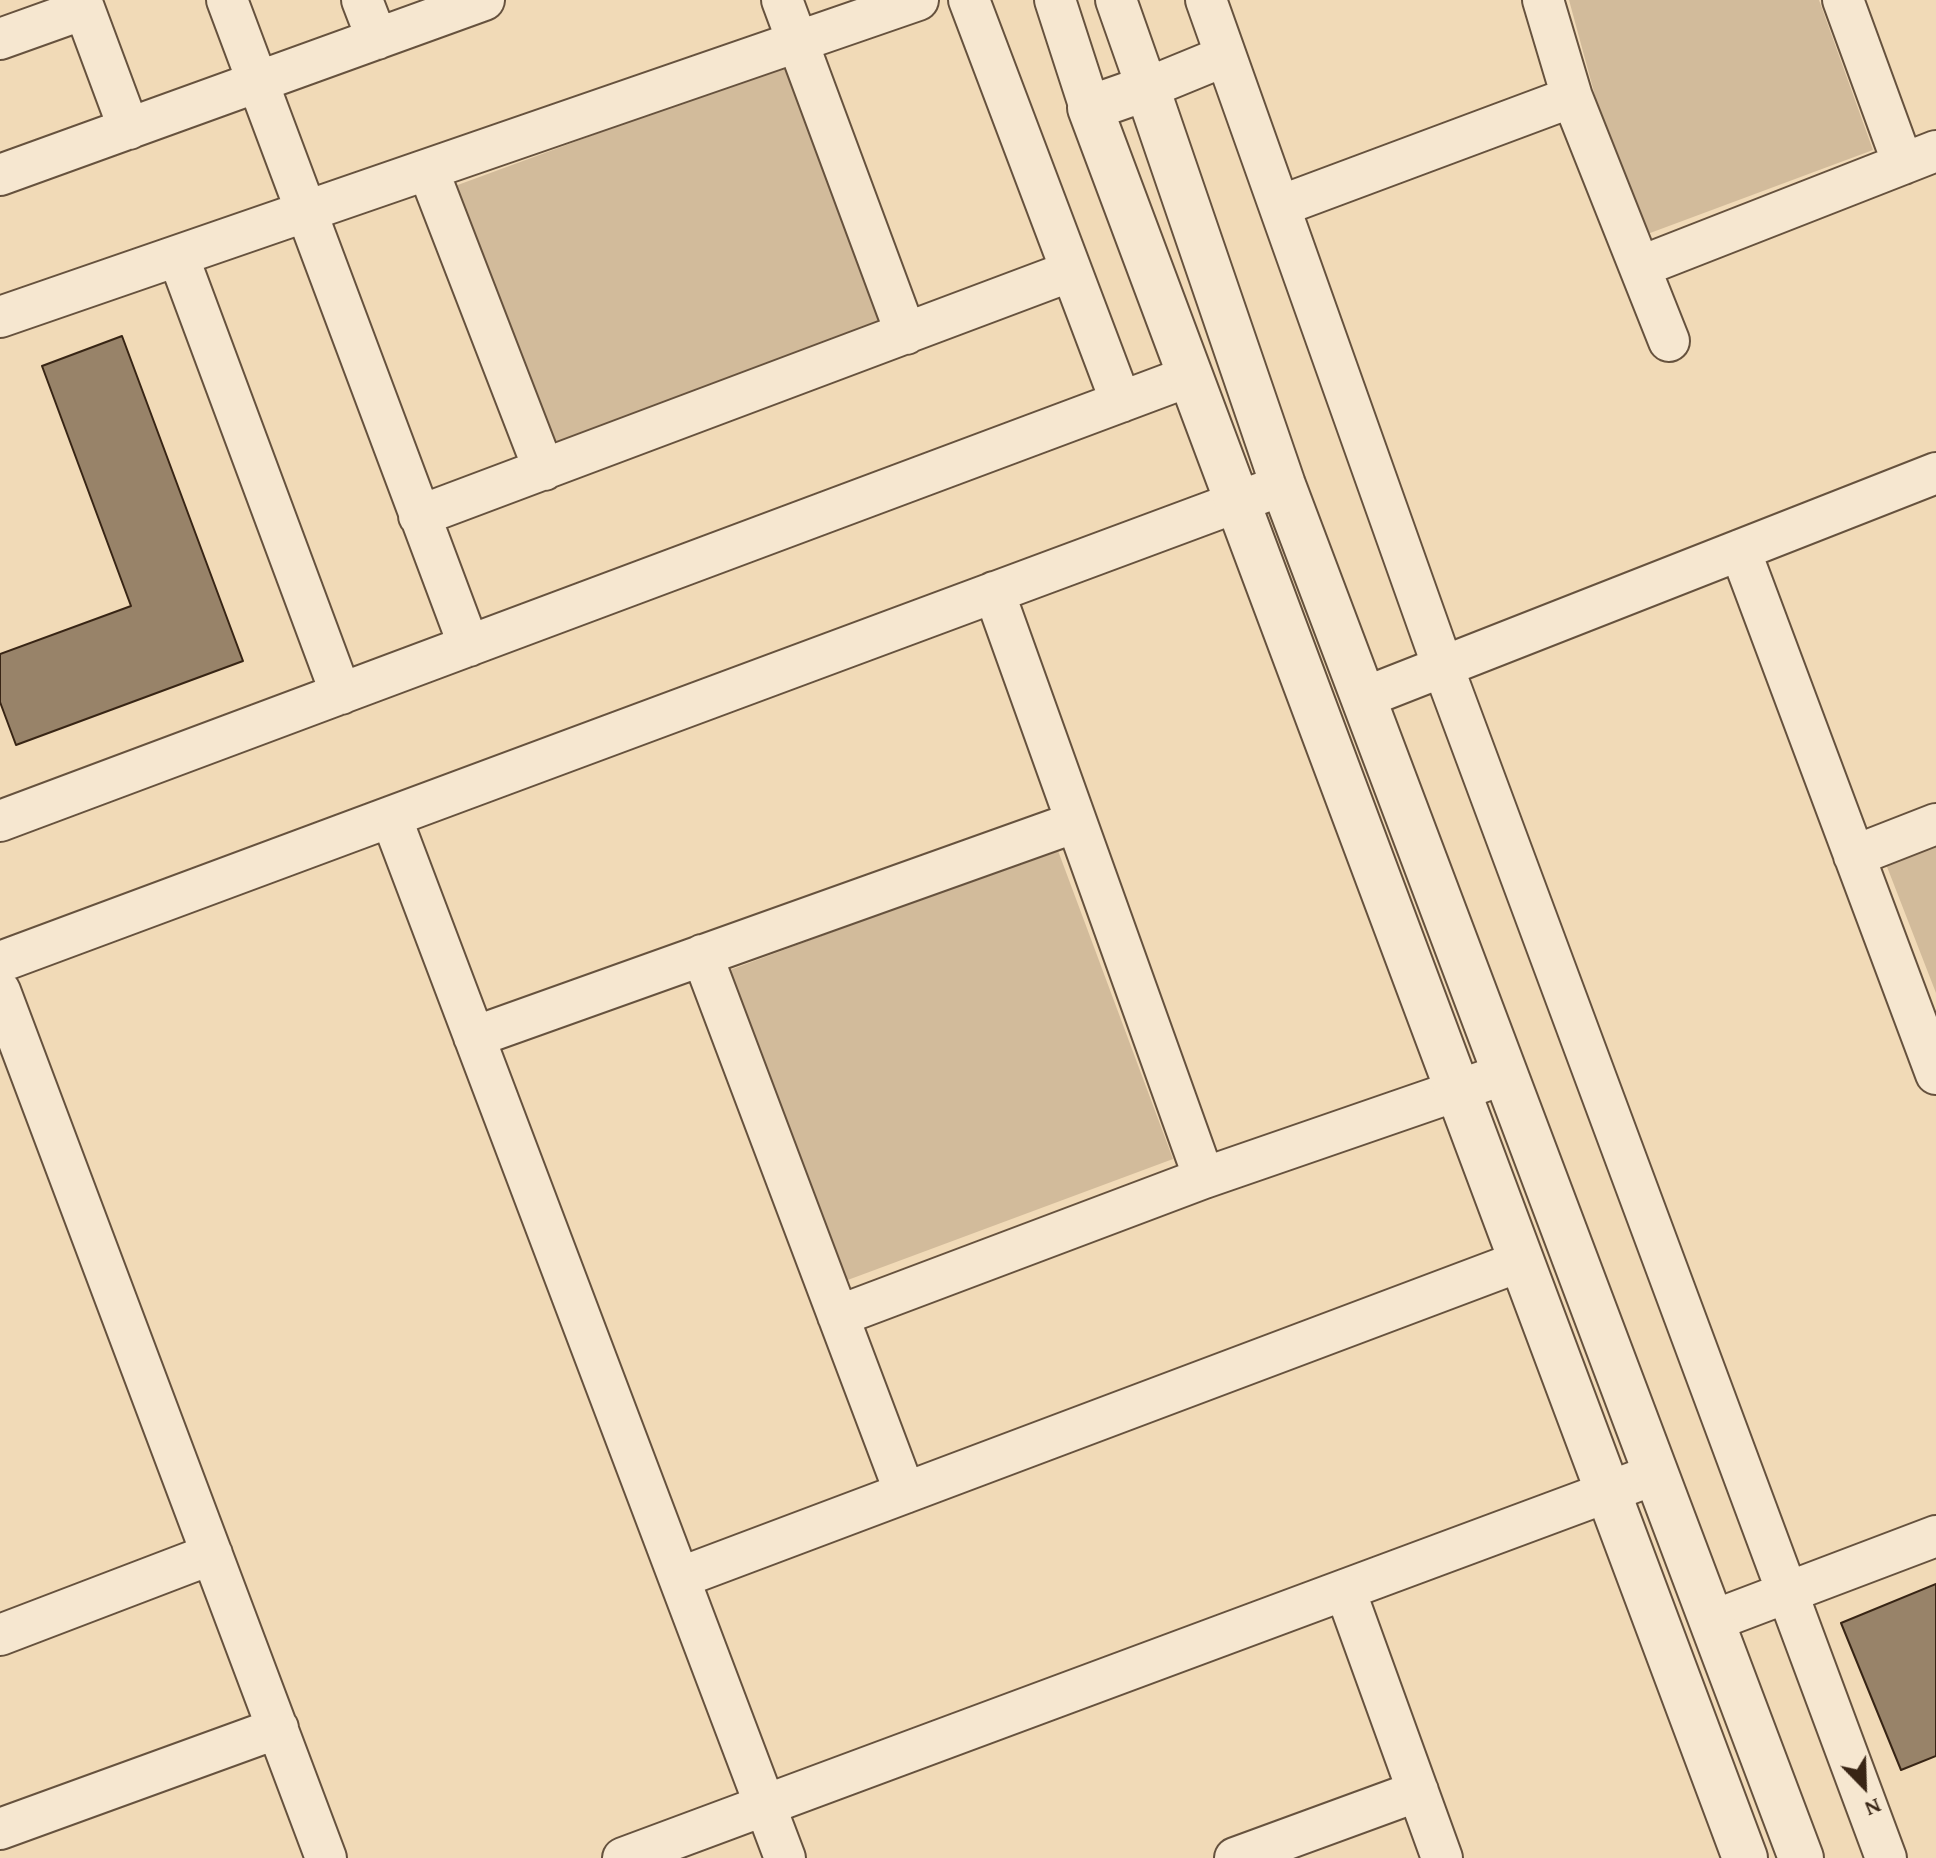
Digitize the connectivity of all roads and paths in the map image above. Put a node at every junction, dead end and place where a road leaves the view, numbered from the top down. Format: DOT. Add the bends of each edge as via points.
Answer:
graph roads {
  1 [pos="227,0"];
  2 [pos="362,0"];
  3 [pos="484,0"];
  4 [pos="782,0"];
  5 [pos="918,0"];
  6 [pos="969,0"];
  7 [pos="1055,0"];
  8 [pos="1116,0"];
  9 [pos="1206,0"];
  10 [pos="1543,0"];
  11 [pos="1843,0"];
  12 [pos="82,4"];
  13 [pos="0,39"];
  14 [pos="377,39"];
  15 [pos="797,42"];
  16 [pos="1225,56"];
  17 [pos="257,83"];
  18 [pos="1147,88"];
  19 [pos="1572,97"];
  20 [pos="1090,108"];
  21 [pos="129,129"];
  22 [pos="1920,158"];
  23 [pos="428,170"];
  24 [pos="0,175"];
  25 [pos="1280,206"];
  26 [pos="305,212"];
  27 [pos="178,256"];
  28 [pos="1642,266"];
  29 [pos="1071,271"];
  30 [pos="0,317"];
  31 [pos="906,334"];
  32 [pos="1669,341"];
  33 [pos="1190,376"];
  34 [pos="1121,402"];
  35 [pos="544,470"];
  36 [pos="1936,473"];
  37 [pos="1283,485"];
  38 [pos="1237,502"];
  39 [pos="419,516"];
  40 [pos="1740,550"];
  41 [pos="994,592"];
  42 [pos="469,646"];
  43 [pos="1443,667"];
  44 [pos="341,694"];
  45 [pos="1363,698"];
  46 [pos="391,817"];
  47 [pos="0,821"];
  48 [pos="1076,822"];
  49 [pos="1936,824"];
  50 [pos="1854,856"];
  51 [pos="702,955"];
  52 [pos="0,962"];
  53 [pos="0,991"];
  54 [pos="474,1037"];
  55 [pos="1505,1074"];
  56 [pos="1936,1074"];
  57 [pos="1457,1090"];
  58 [pos="1204,1178"];
  59 [pos="1521,1261"];
  60 [pos="838,1316"];
  61 [pos="1656,1474"];
  62 [pos="1608,1492"];
  63 [pos="905,1493"];
  64 [pos="1936,1536"];
  65 [pos="212,1554"];
  66 [pos="679,1578"];
  67 [pos="1345,1590"];
  68 [pos="1788,1594"];
  69 [pos="1712,1621"];
  70 [pos="0,1635"];
  71 [pos="278,1728"];
  72 [pos="1418,1791"];
  73 [pos="765,1805"];
  74 [pos="0,1829"];
  75 [pos="326,1858"];
  76 [pos="623,1858"];
  77 [pos="785,1858"];
  78 [pos="1235,1858"];
  79 [pos="1442,1858"];
  80 [pos="1745,1858"];
  81 [pos="1801,1858"];
  82 [pos="1886,1858"];
  1 -- 17 [label="street"];
  2 -- 14 [label="street"];
  3 -- 14 [label="street"];
  4 -- 15 [label="street"];
  5 -- 15 [label="street"];
  6 -- 29 [label="street"];
  7 -- 20 [label="street"];
  8 -- 18 [label="street"];
  9 -- 16 [label="street"];
  10 -- 19 [label="street"];
  11 -- 22 [label="street"];
  12 -- 13 [label="street"];
  12 -- 21 [label="street"];
  14 -- 17 [label="street"];
  15 -- 23 [label="street"];
  15 -- 31 [label="street"];
  16 -- 18 [label="street"];
  16 -- 25 [label="street"];
  17 -- 21 [label="street"];
  17 -- 26 [label="street"];
  18 -- 20 [label="street"];
  18 -- 37 [label="street"];
  19 -- 25 [label="street"];
  19 -- 28 [label="street"];
  20 -- 33 [label="street"];
  21 -- 24 [label="street"];
  22 -- 28 [label="street"];
  23 -- 26 [label="street"];
  23 -- 35 [label="street"];
  25 -- 43 [label="street"];
  26 -- 27 [label="street"];
  26 -- 39 [label="street"];
  27 -- 30 [label="street"];
  27 -- 44 [label="street"];
  28 -- 32 [label="street"];
  29 -- 31 [label="street"];
  29 -- 34 [label="street"];
  31 -- 35 [label="street"];
  33 -- 34 [label="street"];
  33 -- 38 [label="street"];
  34 -- 42 [label="street"];
  35 -- 39 [label="street"];
  36 -- 40 [label="street"];
  37 -- 38 [label="street"];
  37 -- 45 [label="street"];
  38 -- 41 [label="street"];
  38 -- 57 [label="street"];
  39 -- 42 [label="street"];
  40 -- 43 [label="street"];
  40 -- 50 [label="street"];
  41 -- 46 [label="street"];
  41 -- 48 [label="street"];
  42 -- 44 [label="street"];
  43 -- 45 [label="street"];
  43 -- 68 [label="street"];
  44 -- 47 [label="street"];
  45 -- 55 [label="street"];
  46 -- 52 [label="street"];
  46 -- 54 [label="street"];
  48 -- 51 [label="street"];
  48 -- 58 [label="street"];
  49 -- 50 [label="street"];
  50 -- 56 [label="street"];
  51 -- 54 [label="street"];
  51 -- 60 [label="street"];
  53 -- 65 [label="street"];
  54 -- 66 [label="street"];
  55 -- 57 [label="street"];
  55 -- 61 [label="street"];
  57 -- 58 [label="street"];
  57 -- 59 [label="street"];
  58 -- 60 [label="street"];
  59 -- 62 [label="street"];
  59 -- 63 [label="street"];
  60 -- 63 [label="street"];
  61 -- 62 [label="street"];
  61 -- 69 [label="street"];
  62 -- 67 [label="street"];
  62 -- 80 [label="street"];
  63 -- 66 [label="street"];
  64 -- 68 [label="street"];
  65 -- 70 [label="street"];
  65 -- 71 [label="street"];
  66 -- 73 [label="street"];
  67 -- 72 [label="street"];
  67 -- 73 [label="street"];
  68 -- 69 [label="street"];
  68 -- 82 [label="street"];
  69 -- 81 [label="street"];
  71 -- 74 [label="street"];
  71 -- 75 [label="street"];
  72 -- 78 [label="street"];
  72 -- 79 [label="street"];
  73 -- 76 [label="street"];
  73 -- 77 [label="street"];
}
